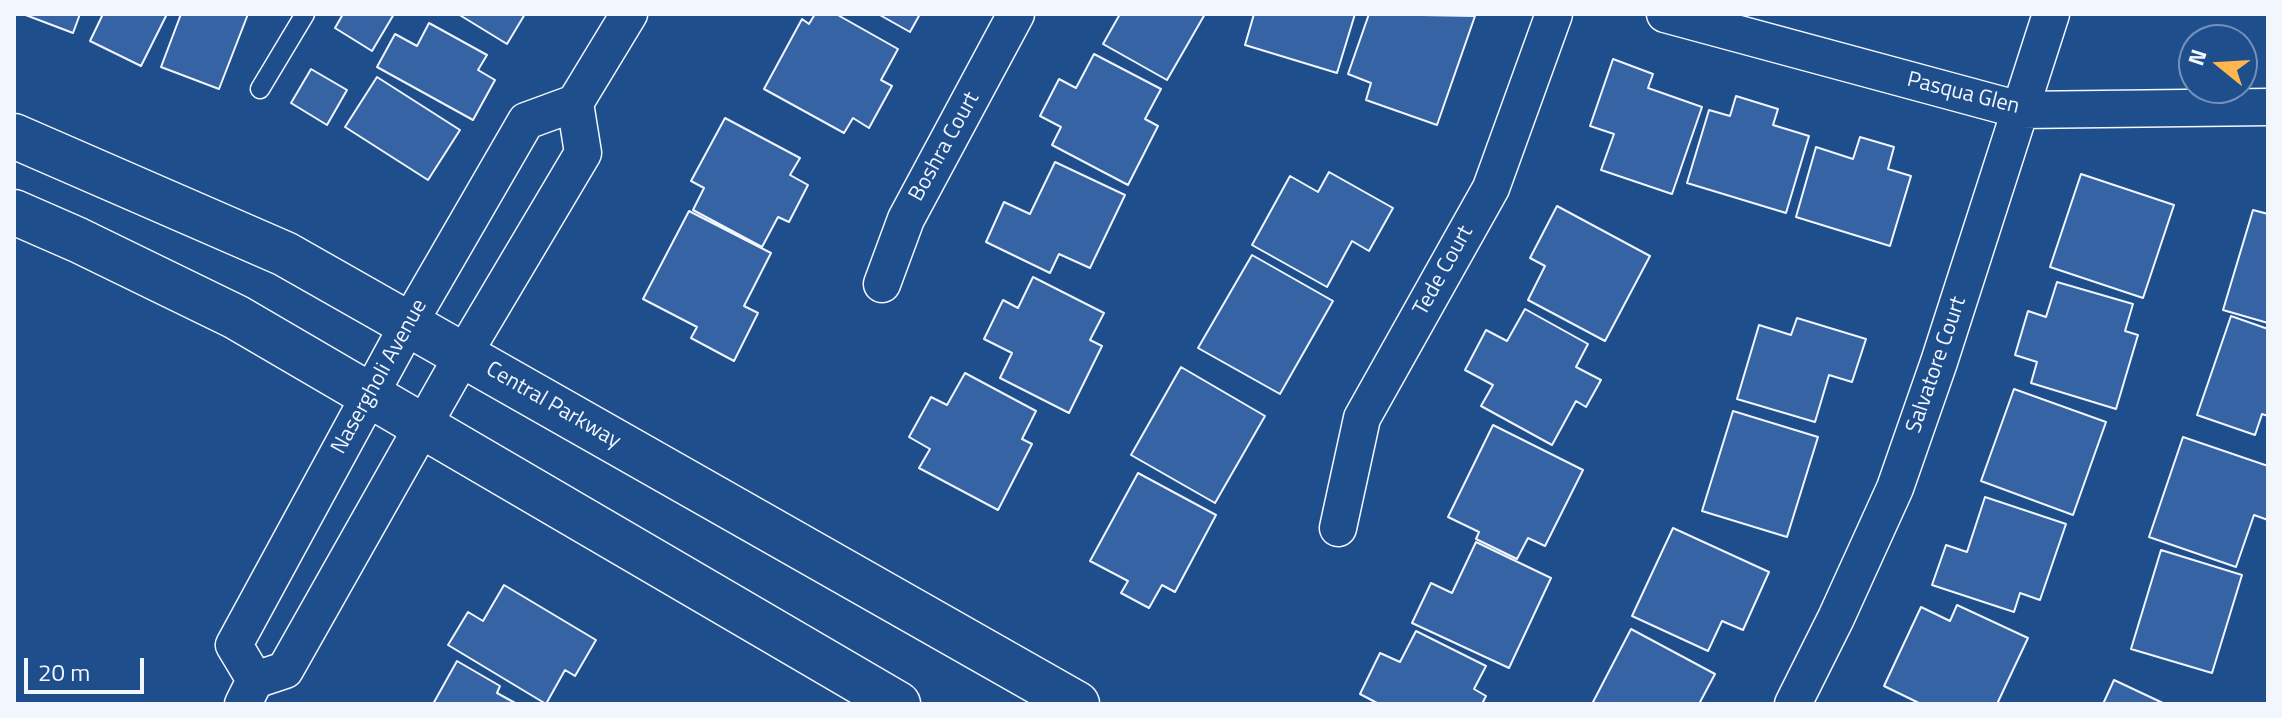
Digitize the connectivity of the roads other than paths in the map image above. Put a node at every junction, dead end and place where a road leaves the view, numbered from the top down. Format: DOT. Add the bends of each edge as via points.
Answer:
graph roads {
  1 [pos="305,14"];
  2 [pos="629,14"];
  3 [pos="1016,14"];
  4 [pos="1554,14"];
  5 [pos="1665,14"];
  6 [pos="2051,14"];
  7 [pos="260,89"];
  8 [pos="575,103"];
  9 [pos="2268,107"];
  10 [pos="2020,110"];
  11 [pos="14,136"];
  12 [pos="14,212"];
  13 [pos="882,284"];
  14 [pos="408,325"];
  15 [pos="463,355"];
  16 [pos="370,396"];
  17 [pos="423,426"];
  18 [pos="1338,528"];
  19 [pos="249,692"];
  20 [pos="898,704"];
  21 [pos="1077,704"];
  22 [pos="1793,704"];
  1 -- 7 [label="lane"];
  2 -- 8 [label="street"];
  3 -- 13 [label="street, Boshra Court" via="906,219"];
  4 -- 18 [label="street, Tede Court" via="1491,188 1362,418"];
  5 -- 10 [label="street, Pasqua Glen"];
  6 -- 10 [label="street, Salvatore Court"];
  8 -- 14 [label="street, Nasergholi Avenue" via="526,121"];
  8 -- 15 [label="street, Nasergholi Avenue" via="583,153"];
  9 -- 10 [label="street, Pasqua Glen"];
  10 -- 22 [label="street, Salvatore Court" via="1895,488"];
  11 -- 14 [label="main road, Central Parkway" via="285,254"];
  12 -- 16 [label="main road" via="236,317"];
  14 -- 15 [label="main road, Central Parkway"];
  14 -- 16 [label="street, Nasergholi Avenue"];
  15 -- 17 [label="street, Nasergholi Avenue"];
  15 -- 21 [label="main road, Central Parkway"];
  16 -- 17 [label="main road"];
  16 -- 19 [label="street, Nasergholi Avenue" via="234,645"];
  17 -- 19 [label="street, Nasergholi Avenue" via="285,670"];
  17 -- 20 [label="main road"];
}
